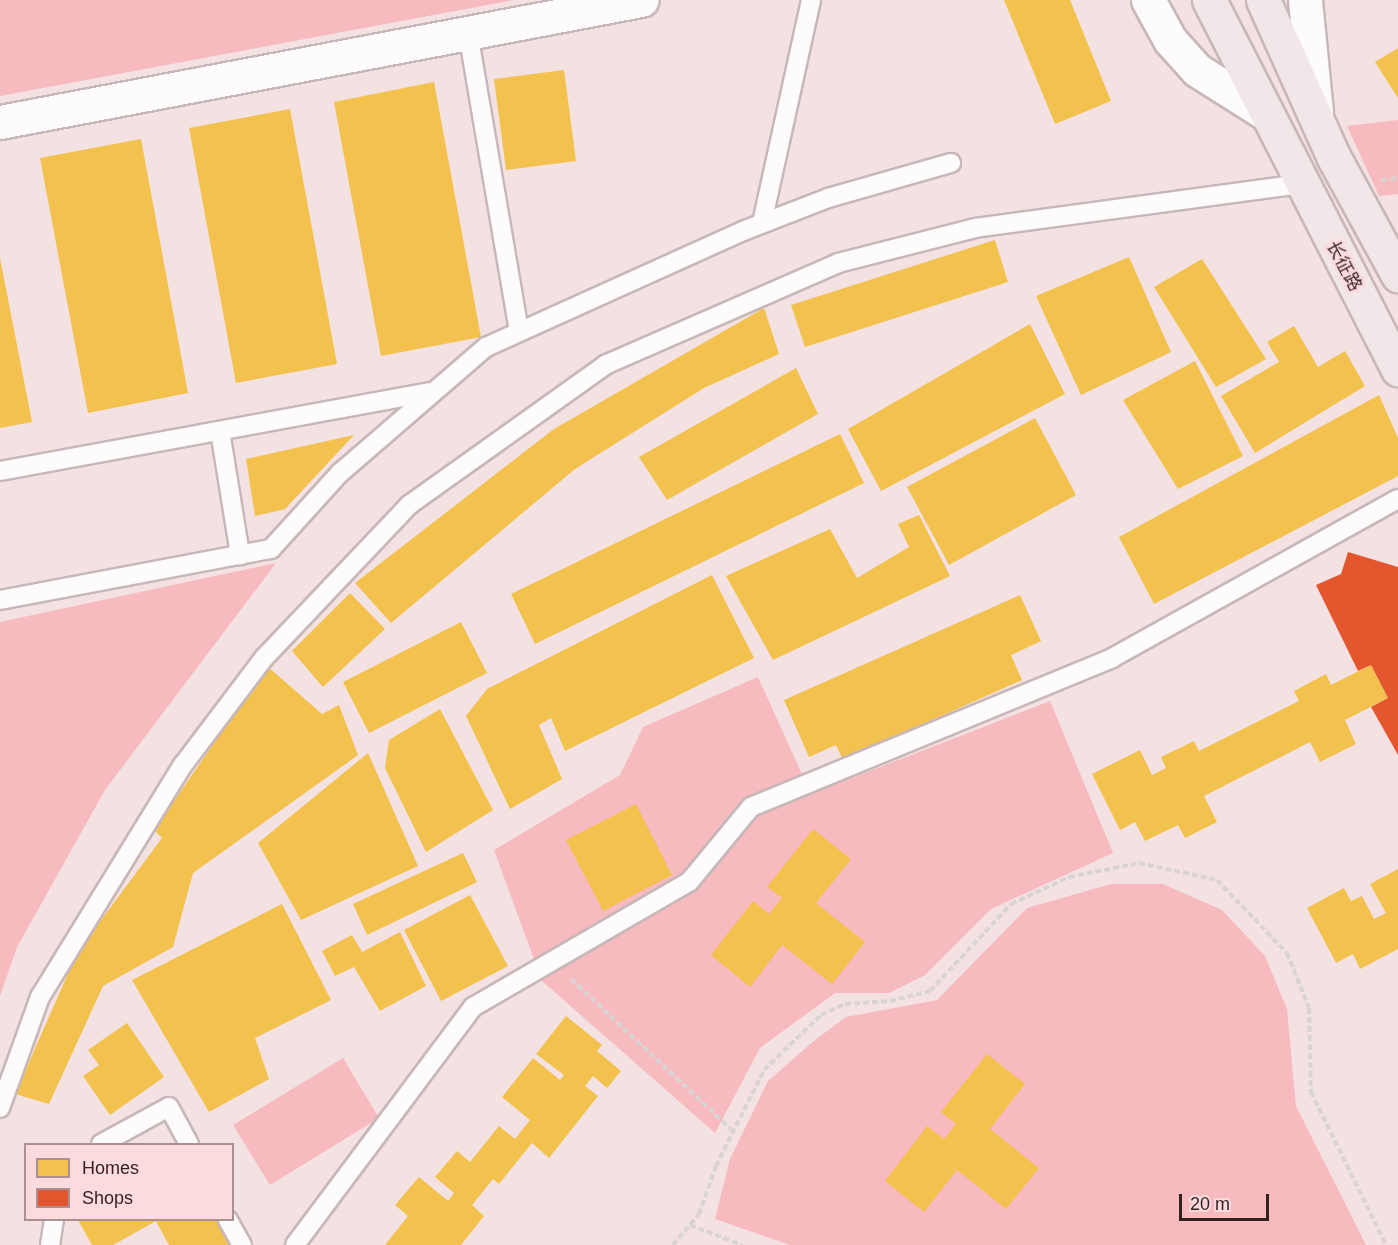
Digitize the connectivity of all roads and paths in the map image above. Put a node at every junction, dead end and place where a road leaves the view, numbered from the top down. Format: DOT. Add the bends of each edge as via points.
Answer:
graph roads {
  1 [pos="641,0"];
  2 [pos="811,0"];
  3 [pos="1148,0"];
  4 [pos="1263,0"];
  5 [pos="1305,0"];
  6 [pos="1213,9"];
  7 [pos="468,33"];
  8 [pos="1265,113"];
  9 [pos="1316,118"];
  10 [pos="0,122"];
  11 [pos="951,163"];
  12 [pos="1295,173"];
  13 [pos="762,223"];
  14 [pos="1398,275"];
  15 [pos="519,331"];
  16 [pos="1398,369"];
  17 [pos="430,392"];
  18 [pos="220,431"];
  19 [pos="0,471"];
  20 [pos="1398,500"];
  21 [pos="240,555"];
  22 [pos="0,600"];
  23 [pos="552,962"];
  24 [pos="0,1108"];
  25 [pos="732,1130"];
  26 [pos="102,1143"];
  27 [pos="188,1143"];
  28 [pos="54,1221"];
  29 [pos="229,1221"];
  30 [pos="690,1225"];
  31 [pos="50,1245"];
  32 [pos="242,1245"];
  33 [pos="295,1245"];
  34 [pos="673,1245"];
  35 [pos="742,1245"];
  36 [pos="1386,1245"];
  1 -- 7 [label="street"];
  2 -- 13 [label="lane"];
  3 -- 8 [label="street" via="1170,40 1197,70"];
  4 -- 9 [label="main road"];
  5 -- 9 [label="street"];
  6 -- 8 [label="main road, 长征路"];
  7 -- 10 [label="street"];
  7 -- 15 [label="lane"];
  8 -- 12 [label="main road, 长征路"];
  9 -- 14 [label="main road"];
  11 -- 13 [label="lane"];
  12 -- 16 [label="main road, 长征路"];
  12 -- 24 [label="lane" via="975,228 838,263 605,365 409,505 264,658 183,765 40,997"];
  13 -- 15 [label="lane"];
  15 -- 17 [label="lane" via="486,347"];
  17 -- 18 [label="lane"];
  17 -- 21 [label="lane" via="340,473 271,549"];
  18 -- 19 [label="lane"];
  18 -- 21 [label="lane"];
  20 -- 23 [label="lane" via="1112,658 751,807 689,882"];
  21 -- 22 [label="lane"];
  23 -- 25 [label="path"];
  23 -- 33 [label="lane" via="473,1007"];
  25 -- 30 [label="path"];
  25 -- 36 [label="path" via="764,1070 821,1015 845,1004 890,1001 930,991 1011,904 1069,877 1139,863 1217,880 1287,952 1309,1008 1311,1092"];
  26 -- 27 [label="lane" via="169,1107"];
  28 -- 31 [label="lane"];
  29 -- 32 [label="lane"];
  30 -- 34 [label="path"];
  30 -- 35 [label="path"];
}
